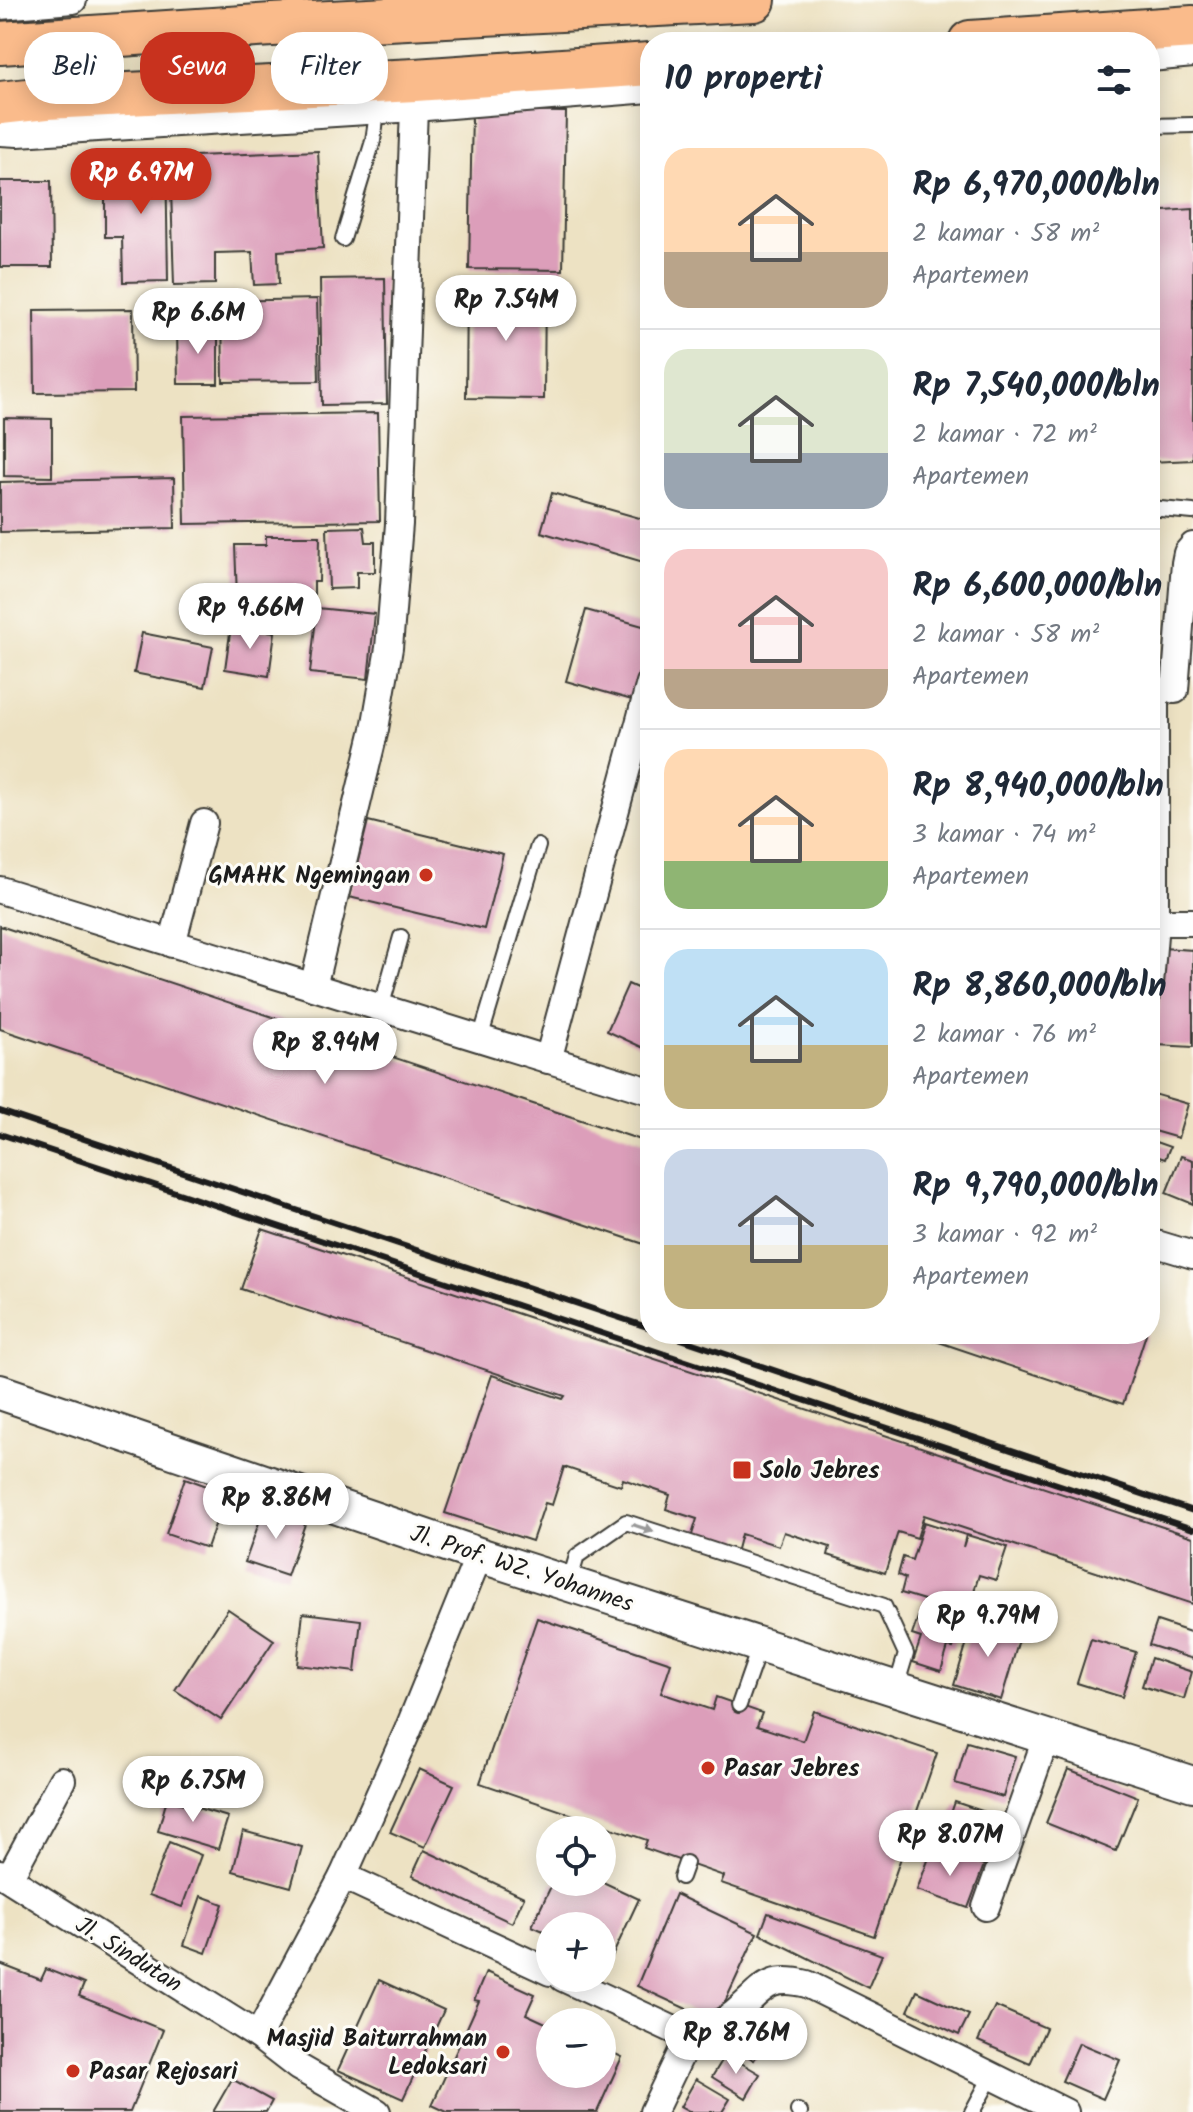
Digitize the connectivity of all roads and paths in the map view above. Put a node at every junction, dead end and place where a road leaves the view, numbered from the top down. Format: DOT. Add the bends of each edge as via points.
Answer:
graph roads {
  1 [pos="73,0"];
  2 [pos="754,0"];
  3 [pos="666,2"];
  4 [pos="559,5"];
  5 [pos="5,14"];
  6 [pos="1193,27"];
  7 [pos="1148,32"];
  8 [pos="1193,54"];
  9 [pos="1160,57"];
  10 [pos="640,67"];
  11 [pos="586,81"];
  12 [pos="640,88"];
  13 [pos="397,95"];
  14 [pos="0,103"];
  15 [pos="1193,125"];
  16 [pos="1160,126"];
  17 [pos="0,132"];
  18 [pos="343,239"];
  19 [pos="1160,509"];
  20 [pos="1193,512"];
  21 [pos="1193,546"];
  22 [pos="1168,689"];
  23 [pos="640,720"];
  24 [pos="1160,806"];
  25 [pos="204,823"];
  26 [pos="538,846"];
  27 [pos="0,890"];
  28 [pos="1160,922"];
  29 [pos="1193,922"];
  30 [pos="401,937"];
  31 [pos="172,944"];
  32 [pos="313,987"];
  33 [pos="381,1008"];
  34 [pos="480,1039"];
  35 [pos="548,1060"];
  36 [pos="640,1088"];
  37 [pos="1160,1245"];
  38 [pos="1193,1255"];
  39 [pos="0,1392"];
  40 [pos="479,1555"];
  41 [pos="568,1583"];
  42 [pos="760,1644"];
  43 [pos="896,1687"];
  44 [pos="739,1705"];
  45 [pos="1047,1736"];
  46 [pos="62,1780"];
  47 [pos="1193,1784"];
  48 [pos="4,1876"];
  49 [pos="343,1876"];
  50 [pos="986,1907"];
  51 [pos="536,1966"];
  52 [pos="593,1992"];
  53 [pos="258,2036"];
  54 [pos="689,2037"];
  55 [pos="991,2077"];
  56 [pos="377,2112"];
  57 [pos="653,2112"];
  58 [pos="972,2112"];
  59 [pos="1065,2112"];
  1 -- 5 [label="street"];
  2 -- 3 [label="main road"];
  3 -- 4 [label="main road"];
  4 -- 5 [label="main road" via="272,18"];
  6 -- 7 [label="main road"];
  8 -- 9 [label="street"];
  10 -- 11 [label="main road"];
  11 -- 12 [label="street"];
  11 -- 13 [label="main road"];
  13 -- 14 [label="main road" via="46,98"];
  13 -- 17 [label="street"];
  13 -- 18 [label="lane" via="373,141"];
  13 -- 32 [label="street" via="399,524 389,648 375,729"];
  15 -- 16 [label="lane"];
  19 -- 20 [label="lane"];
  21 -- 22 [label="street" via="1185,563"];
  22 -- 24 [label="street"];
  23 -- 35 [label="street"];
  25 -- 31 [label="street"];
  26 -- 34 [label="lane"];
  27 -- 31 [label="street"];
  28 -- 29 [label="street"];
  30 -- 33 [label="lane"];
  31 -- 32 [label="street"];
  32 -- 33 [label="street"];
  33 -- 34 [label="street"];
  34 -- 35 [label="street"];
  35 -- 36 [label="street"];
  37 -- 38 [label="street"];
  39 -- 40 [label="street, Jl. Prof. WZ. Yohannes"];
  40 -- 41 [label="street, Jl. Prof. WZ. Yohannes"];
  40 -- 49 [label="street"];
  41 -- 42 [label="street, Jl. Prof. WZ. Yohannes"];
  41 -- 43 [label="lane, one-way" via="577,1556 626,1522 884,1606 906,1654"];
  42 -- 43 [label="street, Jl. Prof. WZ. Yohannes"];
  42 -- 44 [label="lane"];
  43 -- 45 [label="street, Jl. Prof. WZ. Yohannes"];
  45 -- 47 [label="street, Jl. Prof. WZ. Yohannes"];
  45 -- 50 [label="street"];
  46 -- 48 [label="street"];
  48 -- 53 [label="street, Jl. Sindutan"];
  49 -- 51 [label="street"];
  49 -- 53 [label="street"];
  52 -- 54 [label="street"];
  53 -- 56 [label="street, Jl. Sindutan" via="298,2067"];
  54 -- 55 [label="street" via="723,2022 768,1983 793,1981"];
  54 -- 57 [label="street"];
  55 -- 58 [label="lane"];
  55 -- 59 [label="street"];
}
